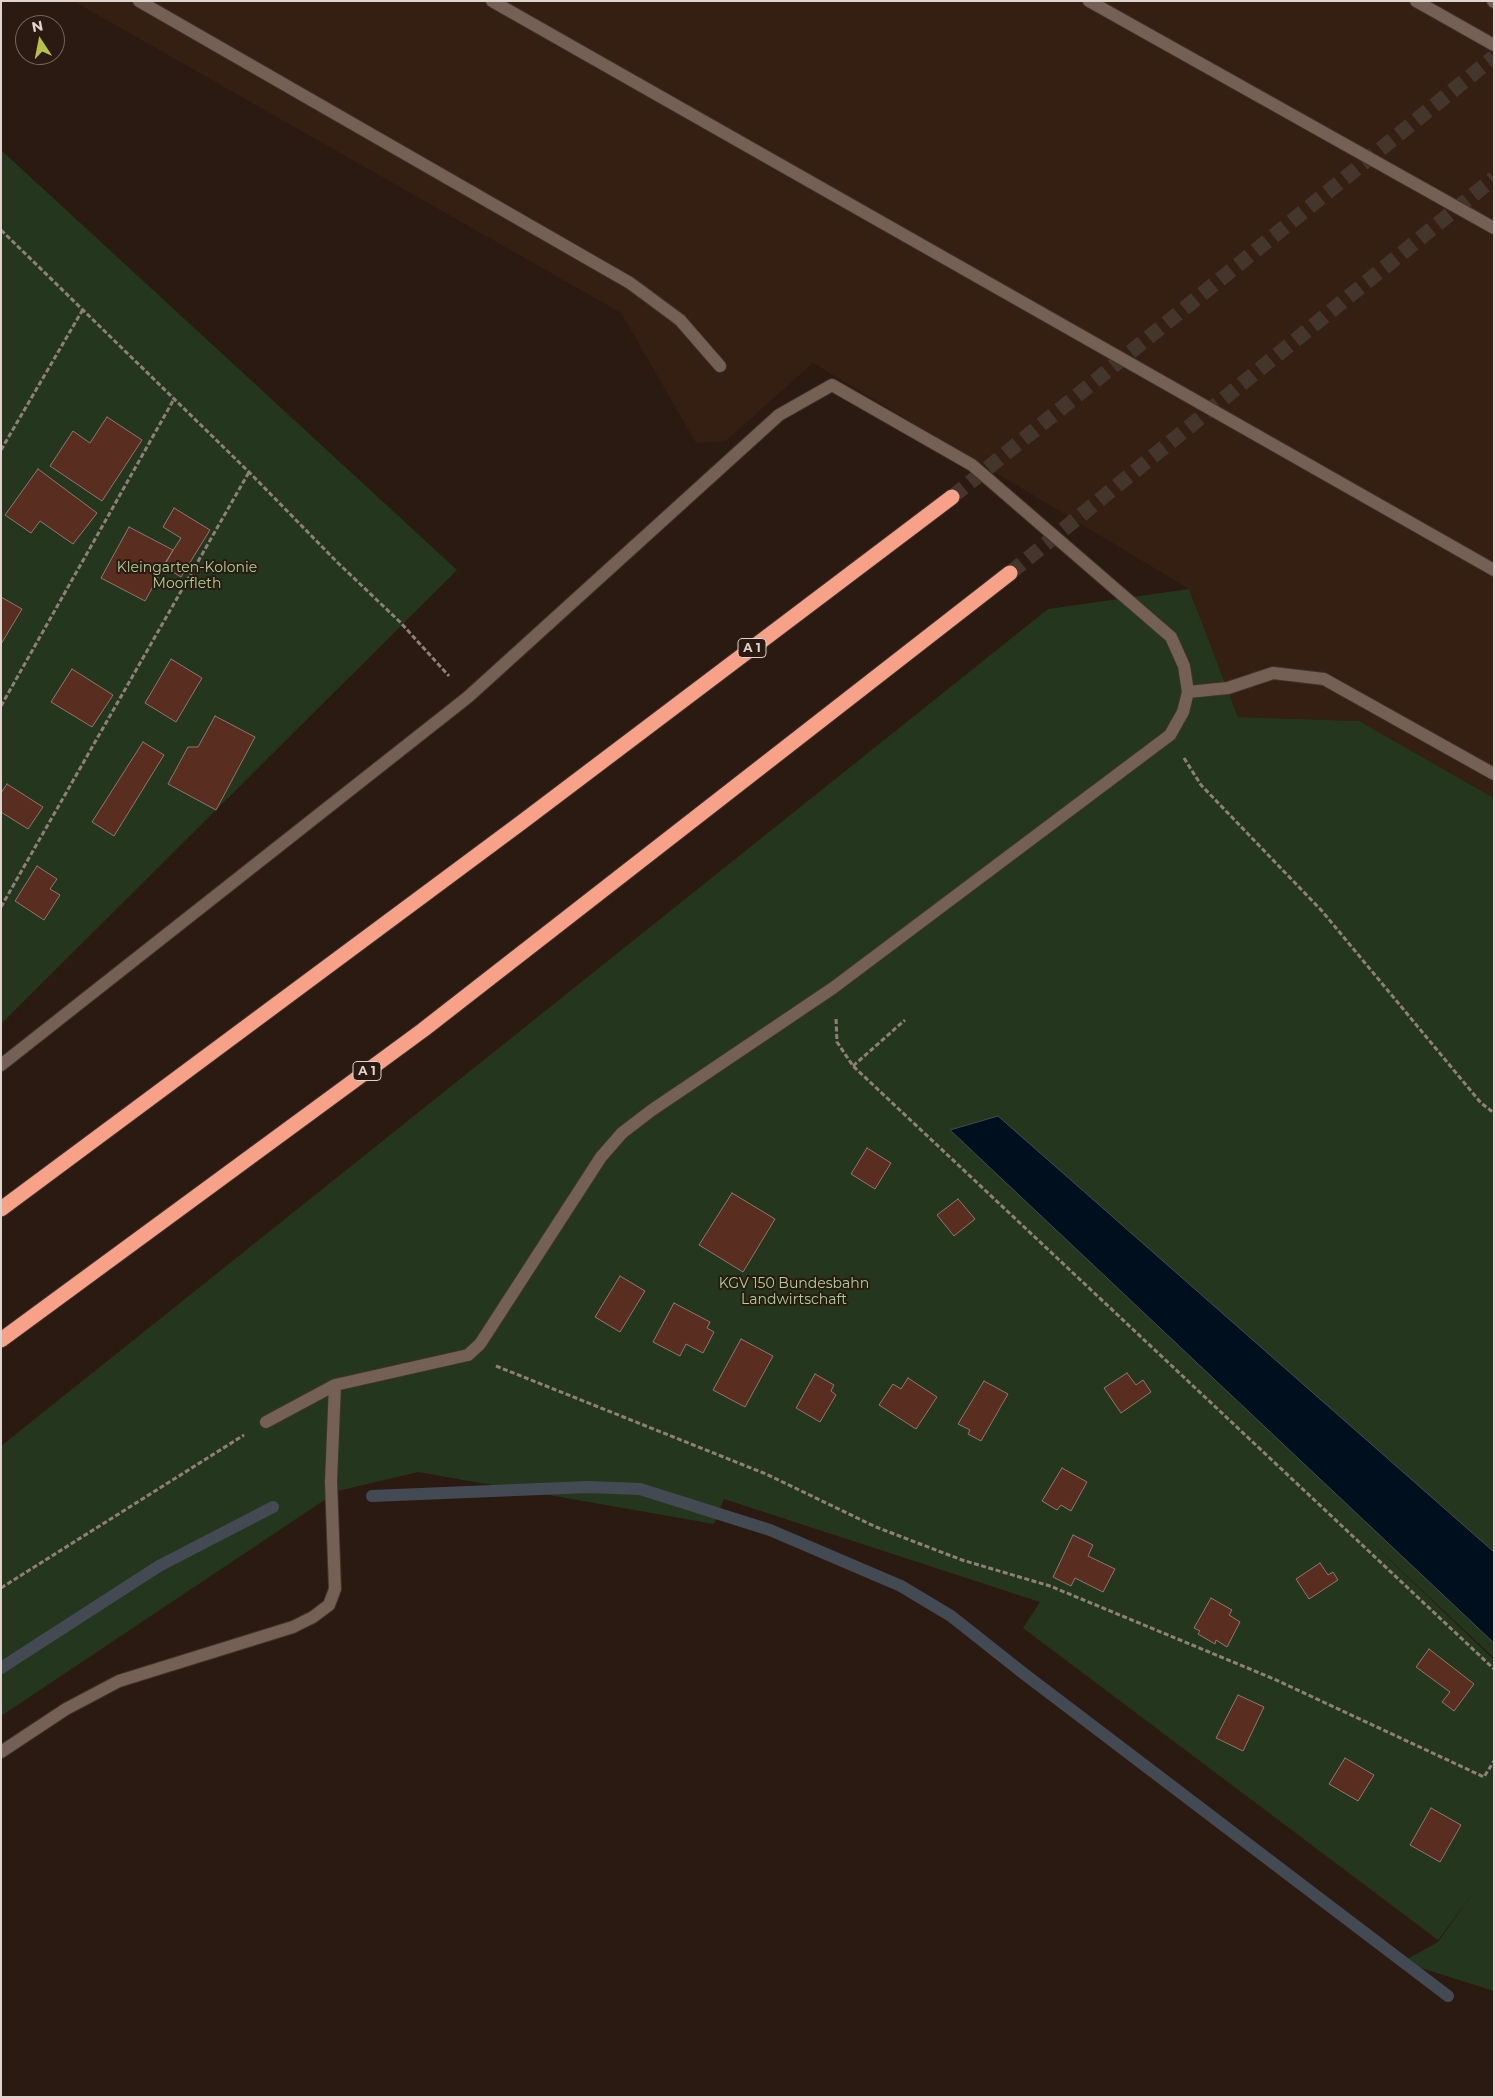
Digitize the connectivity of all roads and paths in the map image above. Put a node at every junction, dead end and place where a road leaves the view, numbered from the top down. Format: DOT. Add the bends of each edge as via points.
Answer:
graph roads {
  1 [pos="139,1"];
  2 [pos="492,1"];
  3 [pos="1089,1"];
  4 [pos="1416,1"];
  5 [pos="1494,45"];
  6 [pos="1494,228"];
  7 [pos="1,230"];
  8 [pos="82,311"];
  9 [pos="720,366"];
  10 [pos="174,399"];
  11 [pos="1,450"];
  12 [pos="249,472"];
  13 [pos="952,497"];
  14 [pos="1494,570"];
  15 [pos="1010,573"];
  16 [pos="1188,692"];
  17 [pos="468,697"];
  18 [pos="1,706"];
  19 [pos="1170,735"];
  20 [pos="1494,774"];
  21 [pos="1,907"];
  22 [pos="833,988"];
  23 [pos="906,1020"];
  24 [pos="1,1065"];
  25 [pos="853,1066"];
  26 [pos="1494,1113"];
  27 [pos="1,1209"];
  28 [pos="1,1340"];
  29 [pos="468,1355"];
  30 [pos="335,1385"];
  31 [pos="266,1422"];
  32 [pos="1,1588"];
  33 [pos="1494,1669"];
  34 [pos="1,1752"];
  35 [pos="1494,1761"];
  1 -- 9 [label="lane" via="630,283 680,320"];
  2 -- 14 [label="lane"];
  3 -- 6 [label="lane"];
  4 -- 5 [label="lane"];
  7 -- 8 [label="path"];
  8 -- 10 [label="path"];
  8 -- 11 [label="path"];
  10 -- 12 [label="path"];
  10 -- 18 [label="path"];
  12 -- 17 [label="path" via="400,622"];
  12 -- 21 [label="path"];
  13 -- 27 [label="highway, A 1"];
  15 -- 28 [label="highway, A 1" via="423,1030"];
  16 -- 17 [label="lane" via="1184,666 1171,637 972,465 832,385 779,415"];
  16 -- 19 [label="lane" via="1183,712"];
  16 -- 20 [label="lane" via="1228,688 1272,673 1324,679"];
  17 -- 24 [label="lane"];
  19 -- 22 [label="lane"];
  19 -- 26 [label="path" via="1201,785 1322,911 1481,1103"];
  22 -- 25 [label="path" via="837,1042"];
  22 -- 29 [label="lane" via="622,1133 601,1157 480,1344"];
  23 -- 25 [label="path"];
  25 -- 33 [label="path"];
  29 -- 30 [label="lane"];
  29 -- 35 [label="path" via="766,1474 876,1527 962,1560 1050,1586 1274,1680 1484,1777"];
  30 -- 31 [label="lane"];
  30 -- 34 [label="lane" via="330,1482 335,1589 329,1605 293,1626 119,1681 66,1709"];
  31 -- 32 [label="path"];
}
